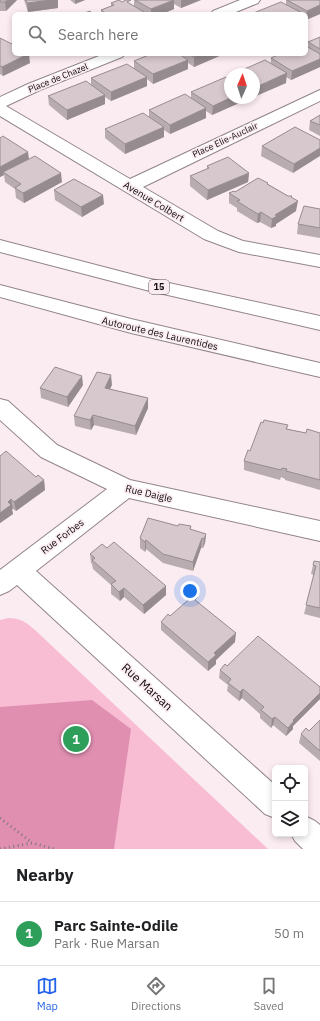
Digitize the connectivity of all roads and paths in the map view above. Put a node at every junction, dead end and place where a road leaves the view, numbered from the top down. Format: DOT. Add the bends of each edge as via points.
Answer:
graph roads {
  1 [pos="253,0"];
  2 [pos="223,12"];
  3 [pos="112,56"];
  4 [pos="320,95"];
  5 [pos="0,102"];
  6 [pos="0,109"];
  7 [pos="130,186"];
  8 [pos="0,246"];
  9 [pos="320,261"];
  10 [pos="0,291"];
  11 [pos="320,323"];
  12 [pos="320,370"];
  13 [pos="0,407"];
  14 [pos="125,488"];
  15 [pos="320,531"];
  16 [pos="9,577"];
  17 [pos="272,801"];
  18 [pos="0,818"];
  19 [pos="308,835"];
  20 [pos="32,843"];
  21 [pos="320,845"];
  22 [pos="0,849"];
  23 [pos="55,849"];
  1 -- 2 [label="main road"];
  3 -- 5 [label="main road, Place de Chazel"];
  4 -- 7 [label="main road, Place Elie-Auclair"];
  6 -- 7 [label="main road, Avenue Colbert"];
  7 -- 9 [label="main road, Avenue Colbert" via="220,239 245,247"];
  8 -- 11 [label="main road, 15" via="146,284"];
  10 -- 12 [label="main road, Autoroute des Laurentides" via="118,323"];
  13 -- 14 [label="main road, Rue Daigle" via="49,451"];
  14 -- 15 [label="main road, Rue Daigle"];
  14 -- 16 [label="main road, Rue Forbes"];
  16 -- 17 [label="main road, Rue Marsan"];
  18 -- 20 [label="path"];
  19 -- 21 [label="main road"];
  20 -- 22 [label="path"];
  20 -- 23 [label="path"];
}
